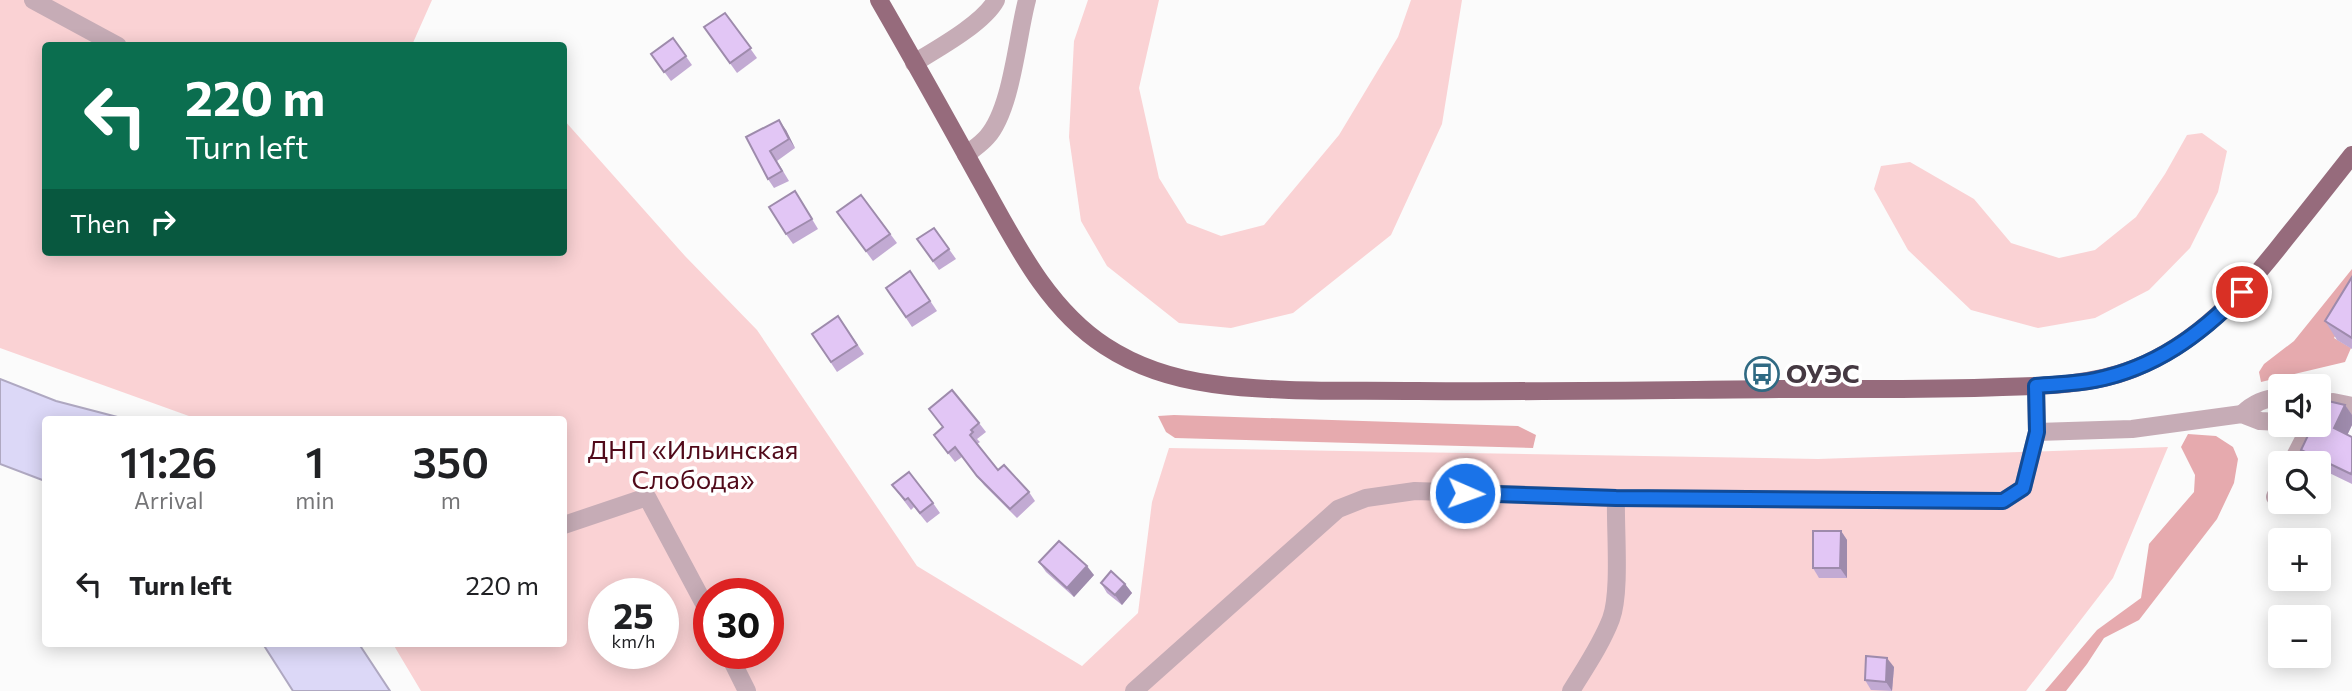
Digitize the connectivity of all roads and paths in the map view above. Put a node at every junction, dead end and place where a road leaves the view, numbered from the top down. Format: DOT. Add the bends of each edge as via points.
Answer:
graph roads {
  1 [pos="33,0"];
  2 [pos="878,0"];
  3 [pos="996,0"];
  4 [pos="1025,6"];
  5 [pos="111,42"];
  6 [pos="914,63"];
  7 [pos="966,155"];
  8 [pos="2352,155"];
  9 [pos="2036,386"];
  10 [pos="2268,398"];
  11 [pos="2331,403"];
  12 [pos="2352,406"];
  13 [pos="2242,414"];
  14 [pos="2268,421"];
  15 [pos="2037,432"];
  16 [pos="1616,498"];
  17 [pos="567,524"];
  18 [pos="693,583"];
  19 [pos="736,669"];
  20 [pos="747,691"];
  21 [pos="1134,691"];
  22 [pos="1571,691"];
  1 -- 5 [label="street"];
  2 -- 6 [label="main road"];
  3 -- 4 [label="street"];
  3 -- 6 [label="street" via="954,38"];
  4 -- 7 [label="street" via="1001,114 987,137"];
  6 -- 7 [label="main road"];
  7 -- 9 [label="main road" via="1033,270 1072,319 1129,360 1195,382 1257,389 1418,391"];
  8 -- 9 [label="main road" via="2242,292 2195,336 2121,373"];
  9 -- 15 [label="street"];
  10 -- 13 [label="street"];
  11 -- 12 [label="street"];
  13 -- 14 [label="street"];
  13 -- 15 [label="street" via="2132,429"];
  15 -- 16 [label="street" via="2023,488 2003,501"];
  16 -- 21 [label="street" via="1415,491 1357,501 1338,509"];
  16 -- 22 [label="street" via="1612,616"];
  17 -- 18 [label="street" via="647,497"];
  19 -- 20 [label="street"];
}
